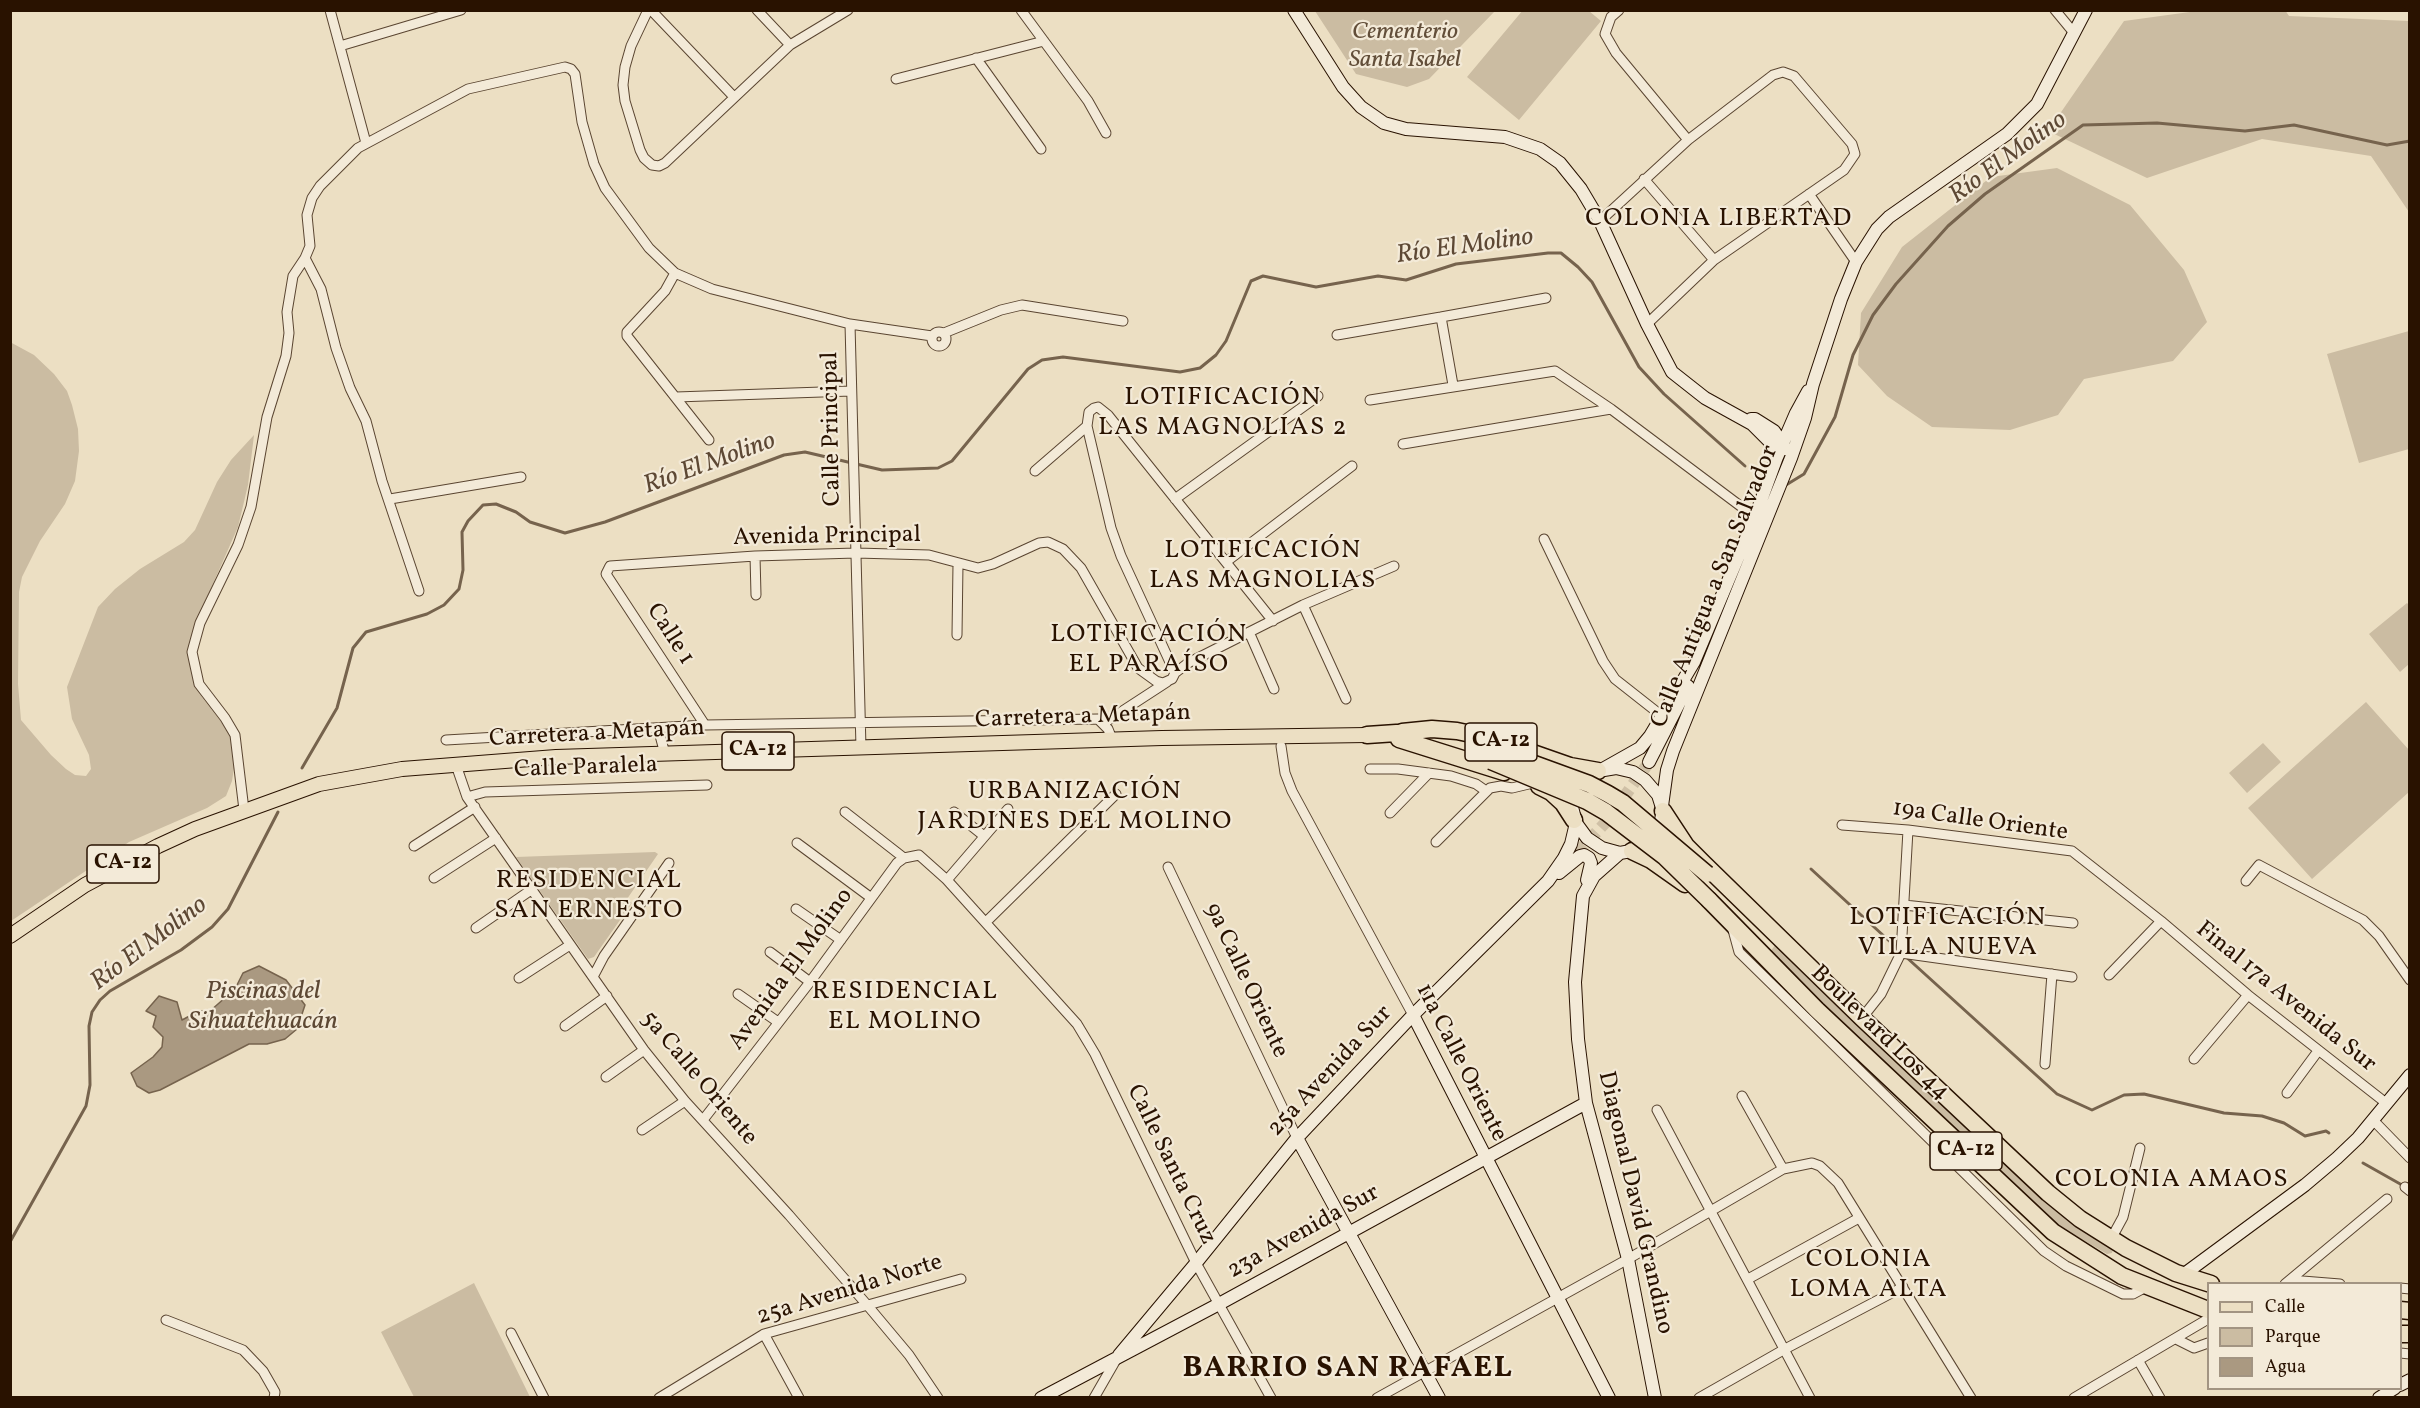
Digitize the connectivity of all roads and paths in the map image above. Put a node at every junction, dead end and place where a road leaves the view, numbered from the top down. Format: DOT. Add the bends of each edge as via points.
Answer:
graph roads {
  1 [pos="330,10"];
  2 [pos="650,10"];
  3 [pos="757,10"];
  4 [pos="848,10"];
  5 [pos="1021,10"];
  6 [pos="1294,10"];
  7 [pos="1619,10"];
  8 [pos="2055,10"];
  9 [pos="2086,10"];
  10 [pos="459,11"];
  11 [pos="2074,33"];
  12 [pos="1044,41"];
  13 [pos="790,45"];
  14 [pos="340,46"];
  15 [pos="976,58"];
  16 [pos="896,79"];
  17 [pos="734,97"];
  18 [pos="1106,132"];
  19 [pos="1688,140"];
  20 [pos="366,143"];
  21 [pos="1041,148"];
  22 [pos="1644,179"];
  23 [pos="1809,194"];
  24 [pos="1600,221"];
  25 [pos="305,258"];
  26 [pos="1714,260"];
  27 [pos="1856,262"];
  28 [pos="675,273"];
  29 [pos="1546,298"];
  30 [pos="1441,317"];
  31 [pos="1123,321"];
  32 [pos="850,324"];
  33 [pos="1647,324"];
  34 [pos="1337,335"];
  35 [pos="1813,384"];
  36 [pos="1453,385"];
  37 [pos="851,391"];
  38 [pos="1318,396"];
  39 [pos="676,397"];
  40 [pos="1370,400"];
  41 [pos="1611,409"];
  42 [pos="1739,417"];
  43 [pos="1086,426"];
  44 [pos="709,440"];
  45 [pos="1403,444"];
  46 [pos="1783,444"];
  47 [pos="1777,458"];
  48 [pos="1791,458"];
  49 [pos="1352,466"];
  50 [pos="1035,471"];
  51 [pos="521,477"];
  52 [pos="390,499"];
  53 [pos="1175,499"];
  54 [pos="1755,517"];
  55 [pos="1544,539"];
  56 [pos="856,553"];
  57 [pos="755,556"];
  58 [pos="1226,562"];
  59 [pos="958,564"];
  60 [pos="610,566"];
  61 [pos="1394,566"];
  62 [pos="419,591"];
  63 [pos="756,595"];
  64 [pos="1302,605"];
  65 [pos="1273,621"];
  66 [pos="1249,633"];
  67 [pos="957,635"];
  68 [pos="1694,662"];
  69 [pos="1175,673"];
  70 [pos="1165,682"];
  71 [pos="1274,688"];
  72 [pos="1346,699"];
  73 [pos="1662,716"];
  74 [pos="861,722"];
  75 [pos="1104,723"];
  76 [pos="705,725"];
  77 [pos="658,728"];
  78 [pos="1367,735"];
  79 [pos="1400,735"];
  80 [pos="1112,739"];
  81 [pos="446,740"];
  82 [pos="1279,741"];
  83 [pos="1510,745"];
  84 [pos="861,748"];
  85 [pos="665,754"];
  86 [pos="1495,760"];
  87 [pos="1649,762"];
  88 [pos="456,765"];
  89 [pos="1370,769"];
  90 [pos="1600,770"];
  91 [pos="1430,773"];
  92 [pos="1533,783"];
  93 [pos="707,785"];
  94 [pos="1485,792"];
  95 [pos="1116,794"];
  96 [pos="467,796"];
  97 [pos="474,807"];
  98 [pos="1663,808"];
  99 [pos="1008,809"];
  100 [pos="244,810"];
  101 [pos="845,812"];
  102 [pos="954,812"];
  103 [pos="1390,813"];
  104 [pos="1575,822"];
  105 [pos="1842,825"];
  106 [pos="1908,830"];
  107 [pos="984,836"];
  108 [pos="496,838"];
  109 [pos="1436,842"];
  110 [pos="798,843"];
  111 [pos="414,846"];
  112 [pos="1626,852"];
  113 [pos="1576,854"];
  114 [pos="904,858"];
  115 [pos="669,863"];
  116 [pos="1168,867"];
  117 [pos="434,878"];
  118 [pos="947,880"];
  119 [pos="2246,881"];
  120 [pos="1544,885"];
  121 [pos="531,890"];
  122 [pos="870,897"];
  123 [pos="1582,905"];
  124 [pos="1904,905"];
  125 [pos="796,909"];
  126 [pos="2161,921"];
  127 [pos="986,922"];
  128 [pos="2073,923"];
  129 [pos="476,928"];
  130 [pos="1733,930"];
  131 [pos="10,936"];
  132 [pos="841,939"];
  133 [pos="570,945"];
  134 [pos="1755,948"];
  135 [pos="1790,948"];
  136 [pos="770,952"];
  137 [pos="1901,953"];
  138 [pos="2052,974"];
  139 [pos="594,975"];
  140 [pos="2109,975"];
  141 [pos="2072,977"];
  142 [pos="519,978"];
  143 [pos="2409,980"];
  144 [pos="810,982"];
  145 [pos="738,994"];
  146 [pos="2248,995"];
  147 [pos="607,996"];
  148 [pos="1413,1015"];
  149 [pos="1862,1018"];
  150 [pos="778,1022"];
  151 [pos="565,1026"];
  152 [pos="644,1050"];
  153 [pos="2318,1051"];
  154 [pos="2194,1059"];
  155 [pos="2045,1064"];
  156 [pos="2409,1075"];
  157 [pos="606,1077"];
  158 [pos="2287,1093"];
  159 [pos="1742,1096"];
  160 [pos="685,1101"];
  161 [pos="1586,1103"];
  162 [pos="2386,1103"];
  163 [pos="1657,1110"];
  164 [pos="703,1120"];
  165 [pos="2373,1120"];
  166 [pos="642,1130"];
  167 [pos="1296,1138"];
  168 [pos="2140,1148"];
  169 [pos="1485,1158"];
  170 [pos="2409,1158"];
  171 [pos="1783,1168"];
  172 [pos="2387,1199"];
  173 [pos="1710,1209"];
  174 [pos="1859,1218"];
  175 [pos="2053,1232"];
  176 [pos="1347,1234"];
  177 [pos="2111,1239"];
  178 [pos="1628,1259"];
  179 [pos="1196,1263"];
  180 [pos="2180,1274"];
  181 [pos="2122,1276"];
  182 [pos="961,1279"];
  183 [pos="1748,1279"];
  184 [pos="2288,1282"];
  185 [pos="2207,1283"];
  186 [pos="1903,1287"];
  187 [pos="2146,1287"];
  188 [pos="1558,1297"];
  189 [pos="1219,1304"];
  190 [pos="868,1306"];
  191 [pos="2207,1310"];
  192 [pos="166,1320"];
  193 [pos="2207,1320"];
  194 [pos="511,1333"];
  195 [pos="764,1334"];
  196 [pos="2176,1339"];
  197 [pos="2207,1343"];
  198 [pos="1785,1349"];
  199 [pos="1119,1355"];
  200 [pos="2138,1360"];
  201 [pos="1425,1371"];
  202 [pos="2393,1390"];
  203 [pos="662,1397"];
  204 [pos="274,1398"];
  205 [pos="544,1398"];
  206 [pos="799,1398"];
  207 [pos="938,1398"];
  208 [pos="1041,1398"];
  209 [pos="1094,1398"];
  210 [pos="1272,1398"];
  211 [pos="1377,1398"];
  212 [pos="1439,1398"];
  213 [pos="1609,1398"];
  214 [pos="1655,1398"];
  215 [pos="1699,1398"];
  216 [pos="1810,1398"];
  217 [pos="1971,1398"];
  218 [pos="2074,1398"];
  219 [pos="2160,1398"];
  220 [pos="2379,1398"];
  1 -- 14 [label="street"];
  2 -- 17 [label="street"];
  2 -- 17 [label="street" via="631,46 623,85 644,158 652,165 665,163"];
  3 -- 13 [label="street"];
  4 -- 13 [label="street"];
  5 -- 12 [label="street"];
  6 -- 24 [label="main road" via="1343,87 1372,116 1406,129 1505,137 1540,149 1574,179"];
  7 -- 19 [label="street" via="1611,17 1605,34 1616,53"];
  8 -- 11 [label="street"];
  9 -- 11 [label="main road, Calle Antigua a San Salvador"];
  10 -- 14 [label="street"];
  11 -- 27 [label="main road, Calle Antigua a San Salvador" via="2037,104 2007,134 1889,217"];
  12 -- 15 [label="street"];
  12 -- 18 [label="street"];
  13 -- 17 [label="street"];
  14 -- 20 [label="street"];
  15 -- 16 [label="street"];
  15 -- 21 [label="street"];
  19 -- 22 [label="street"];
  19 -- 23 [label="street" via="1773,75 1783,72 1794,76 1852,144 1855,154 1844,170"];
  20 -- 25 [label="street" via="348,156 312,198 307,215 310,246"];
  20 -- 28 [label="street" via="468,89 565,67 571,69 594,164 605,188 649,248"];
  22 -- 24 [label="street"];
  22 -- 26 [label="street"];
  23 -- 26 [label="street"];
  23 -- 27 [label="street"];
  24 -- 33 [label="main road"];
  25 -- 52 [label="street" via="316,277 339,358 366,421"];
  25 -- 100 [label="street" via="293,276 286,356 266,420 250,507 238,545 200,623 192,652 199,684 235,735"];
  26 -- 33 [label="street"];
  27 -- 35 [label="main road, Calle Antigua a San Salvador"];
  28 -- 32 [label="street" via="712,289"];
  28 -- 39 [label="street" via="665,291 626,334"];
  29 -- 30 [label="street"];
  30 -- 34 [label="street"];
  30 -- 36 [label="street"];
  31 -- 32 [label="street" via="1022,305 932,336"];
  32 -- 37 [label="street, Calle Principal"];
  33 -- 42 [label="main road" via="1672,372 1705,398"];
  35 -- 46 [label="main road, Calle Antigua a San Salvador"];
  35 -- 48 [label="main road, Calle Antigua a San Salvador"];
  36 -- 40 [label="street"];
  36 -- 41 [label="street" via="1555,371"];
  37 -- 39 [label="street"];
  37 -- 56 [label="street, Calle Principal"];
  38 -- 53 [label="street"];
  39 -- 44 [label="street"];
  41 -- 45 [label="street"];
  41 -- 54 [label="street"];
  42 -- 46 [label="main road" via="1766,424"];
  42 -- 47 [label="main road" via="1764,435"];
  43 -- 50 [label="street"];
  43 -- 53 [label="street" via="1089,412 1098,407 1104,410"];
  43 -- 69 [label="street" via="1116,542"];
  46 -- 47 [label="main road, Calle Antigua a San Salvador"];
  46 -- 48 [label="main road"];
  47 -- 54 [label="main road, Calle Antigua a San Salvador"];
  48 -- 98 [label="main road, Calle Antigua a San Salvador" via="1673,751"];
  49 -- 58 [label="street"];
  51 -- 52 [label="street"];
  52 -- 62 [label="street"];
  53 -- 58 [label="street"];
  54 -- 68 [label="main road, Calle Antigua a San Salvador"];
  55 -- 73 [label="street" via="1615,679"];
  56 -- 57 [label="street, Avenida Principal"];
  56 -- 59 [label="street, Avenida Principal" via="929,555"];
  56 -- 74 [label="street, Calle Principal"];
  57 -- 60 [label="street, Avenida Principal"];
  57 -- 63 [label="street"];
  58 -- 65 [label="street"];
  59 -- 67 [label="street"];
  59 -- 70 [label="street, Avenida Principal" via="984,567 1039,543 1048,542 1063,549 1081,568 1133,661 1156,681"];
  60 -- 76 [label="street, Calle 1" via="606,574"];
  61 -- 64 [label="street"];
  64 -- 65 [label="street"];
  64 -- 72 [label="street"];
  65 -- 66 [label="street"];
  66 -- 69 [label="street"];
  66 -- 71 [label="street"];
  68 -- 73 [label="main road, Calle Antigua a San Salvador"];
  68 -- 87 [label="main road" via="1687,687"];
  69 -- 70 [label="street"];
  70 -- 75 [label="street"];
  73 -- 90 [label="main road, Calle Antigua a San Salvador" via="1640,748"];
  74 -- 75 [label="street" via="1098,719"];
  74 -- 76 [label="street"];
  74 -- 84 [label="street, Calle Principal"];
  75 -- 80 [label="street"];
  76 -- 77 [label="street"];
  77 -- 81 [label="street"];
  77 -- 85 [label="street"];
  78 -- 79 [label="highway"];
  78 -- 82 [label="main road, Carretera a Metapán / CA-12" via="1309,735"];
  79 -- 83 [label="highway, CA-12" via="1432,729 1457,731"];
  79 -- 86 [label="highway"];
  80 -- 82 [label="main road, Carretera a Metapán / CA-12"];
  80 -- 84 [label="main road, Carretera a Metapán / CA-12"];
  82 -- 148 [label="street, 11a Calle Oriente" via="1292,791"];
  83 -- 86 [label="highway"];
  83 -- 90 [label="highway, CA-12" via="1570,766"];
  84 -- 85 [label="main road, Carretera a Metapán / CA-12"];
  85 -- 88 [label="main road, Carretera a Metapán / CA-12"];
  86 -- 92 [label="highway, CA-12"];
  86 -- 134 [label="highway, bridge" via="1606,812 1665,857"];
  86 -- 135 [label="highway, bridge" via="1589,784 1623,803"];
  88 -- 96 [label="street, 5a Calle Oriente"];
  88 -- 100 [label="main road, Carretera a Metapán / CA-12" via="402,769 319,784"];
  89 -- 91 [label="street"];
  90 -- 98 [label="main road" via="1619,768 1636,773 1652,786"];
  90 -- 104 [label="main road" via="1585,778 1574,792"];
  91 -- 94 [label="street" via="1470,782"];
  91 -- 103 [label="street"];
  92 -- 94 [label="street" via="1495,787"];
  92 -- 104 [label="highway, CA-12" via="1563,803"];
  93 -- 96 [label="street, Calle Paralela" via="485,792"];
  94 -- 109 [label="street"];
  95 -- 127 [label="street"];
  96 -- 97 [label="street, 5a Calle Oriente"];
  97 -- 108 [label="street, 5a Calle Oriente"];
  97 -- 111 [label="street"];
  98 -- 112 [label="main road" via="1654,836"];
  98 -- 135 [label="highway, CA-12" via="1686,846"];
  99 -- 107 [label="street"];
  100 -- 131 [label="main road, Carretera a Metapán / CA-12" via="158,846 85,885"];
  101 -- 114 [label="street"];
  102 -- 107 [label="street"];
  104 -- 112 [label="main road" via="1597,845 1611,852"];
  104 -- 120 [label="main road, 25a Avenida Sur" via="1571,844"];
  105 -- 106 [label="street, 19a Calle Oriente"];
  106 -- 124 [label="street"];
  106 -- 126 [label="street, 19a Calle Oriente" via="2072,851"];
  107 -- 118 [label="street"];
  108 -- 117 [label="street"];
  108 -- 121 [label="street, 5a Calle Oriente"];
  110 -- 122 [label="street"];
  112 -- 123 [label="main road, Diagonal David Grandino" via="1590,881"];
  112 -- 130 [label="highway, CA-12" via="1651,860 1681,881"];
  113 -- 120 [label="main road"];
  114 -- 118 [label="street, Calle Santa Cruz" via="919,855"];
  114 -- 122 [label="street, Avenida El Molino"];
  115 -- 139 [label="street"];
  116 -- 167 [label="street, 9a Calle Oriente"];
  118 -- 127 [label="street, Calle Santa Cruz"];
  119 -- 143 [label="street" via="2259,865 2363,920"];
  120 -- 123 [label="main road" via="1584,855 1592,867"];
  120 -- 148 [label="main road, 25a Avenida Sur"];
  121 -- 129 [label="street"];
  121 -- 133 [label="street, 5a Calle Oriente"];
  122 -- 132 [label="street, Avenida El Molino"];
  123 -- 161 [label="main road, Diagonal David Grandino" via="1575,982"];
  124 -- 128 [label="street"];
  124 -- 137 [label="street"];
  125 -- 132 [label="street"];
  126 -- 140 [label="street"];
  126 -- 146 [label="street, Final 17a Avenida Sur"];
  127 -- 179 [label="street, Calle Santa Cruz" via="1069,1013 1095,1054"];
  130 -- 134 [label="highway, CA-12"];
  130 -- 187 [label="street" via="1739,952 2044,1251 2123,1294"];
  132 -- 144 [label="street, Avenida El Molino"];
  133 -- 139 [label="street, 5a Calle Oriente"];
  133 -- 142 [label="street"];
  134 -- 175 [label="highway, Boulevard Los 44 / CA-12"];
  135 -- 149 [label="highway, Boulevard Los 44 / CA-12"];
  136 -- 144 [label="street"];
  137 -- 138 [label="street"];
  137 -- 149 [label="street" via="1881,994"];
  138 -- 141 [label="street"];
  138 -- 155 [label="street"];
  139 -- 147 [label="street, 5a Calle Oriente"];
  144 -- 150 [label="street, Avenida El Molino"];
  145 -- 150 [label="street"];
  146 -- 153 [label="street, Final 17a Avenida Sur"];
  146 -- 154 [label="street"];
  147 -- 151 [label="street"];
  147 -- 152 [label="street, 5a Calle Oriente"];
  148 -- 167 [label="main road, 25a Avenida Sur"];
  148 -- 169 [label="main road, 11a Calle Oriente"];
  149 -- 177 [label="highway, Boulevard Los 44 / CA-12" via="2048,1193"];
  150 -- 164 [label="street, Avenida El Molino"];
  152 -- 157 [label="street"];
  152 -- 160 [label="street, 5a Calle Oriente"];
  153 -- 158 [label="street"];
  153 -- 162 [label="street, Final 17a Avenida Sur"];
  156 -- 162 [label="main road"];
  159 -- 171 [label="street"];
  160 -- 164 [label="street, 5a Calle Oriente"];
  160 -- 166 [label="street"];
  161 -- 169 [label="main road, 23a Avenida Sur"];
  161 -- 178 [label="main road, Diagonal David Grandino"];
  162 -- 165 [label="main road"];
  163 -- 173 [label="street"];
  164 -- 190 [label="street, 5a Calle Oriente"];
  165 -- 170 [label="street"];
  165 -- 180 [label="main road" via="2305,1185"];
  167 -- 176 [label="main road, 9a Calle Oriente"];
  167 -- 179 [label="main road, 25a Avenida Sur"];
  168 -- 177 [label="street" via="2123,1217"];
  169 -- 176 [label="main road, 23a Avenida Sur"];
  169 -- 188 [label="main road, 11a Calle Oriente"];
  171 -- 173 [label="street"];
  171 -- 174 [label="street" via="1804,1163 1820,1166 1838,1183"];
  172 -- 184 [label="street"];
  173 -- 178 [label="street"];
  173 -- 183 [label="street"];
  174 -- 183 [label="street"];
  174 -- 186 [label="street"];
  175 -- 177 [label="highway" via="2068,1235 2109,1258 2119,1251"];
  175 -- 181 [label="highway, Boulevard Los 44 / CA-12"];
  176 -- 189 [label="main road, 23a Avenida Sur"];
  176 -- 201 [label="main road, 9a Calle Oriente"];
  177 -- 180 [label="highway, Boulevard Los 44 / CA-12"];
  178 -- 188 [label="street"];
  178 -- 214 [label="main road, Diagonal David Grandino"];
  179 -- 189 [label="street, Calle Santa Cruz"];
  179 -- 199 [label="main road, 25a Avenida Sur"];
  180 -- 181 [label="highway" via="2162,1273 2128,1259 2119,1265"];
  180 -- 185 [label="highway, Boulevard Los 44 / CA-12"];
  181 -- 187 [label="highway, Boulevard Los 44 / CA-12"];
  182 -- 190 [label="street, 25a Avenida Norte"];
  183 -- 198 [label="street"];
  186 -- 198 [label="street"];
  186 -- 217 [label="street"];
  187 -- 191 [label="highway, Boulevard Los 44 / CA-12"];
  188 -- 201 [label="street"];
  188 -- 213 [label="main road, 11a Calle Oriente"];
  189 -- 199 [label="main road, 23a Avenida Sur"];
  189 -- 210 [label="street, Calle Santa Cruz"];
  190 -- 195 [label="street, 25a Avenida Norte"];
  190 -- 207 [label="street, 5a Calle Oriente"];
  192 -- 204 [label="street" via="243,1350 263,1371 275,1392"];
  193 -- 196 [label="street"];
  194 -- 205 [label="street"];
  195 -- 203 [label="street, 25a Avenida Norte"];
  195 -- 206 [label="street"];
  196 -- 197 [label="street" via="2194,1348"];
  196 -- 200 [label="street"];
  198 -- 215 [label="street"];
  198 -- 216 [label="street"];
  199 -- 208 [label="main road, 23a Avenida Sur"];
  199 -- 209 [label="street"];
  200 -- 218 [label="street"];
  200 -- 219 [label="street"];
  201 -- 211 [label="street"];
  201 -- 212 [label="main road, 9a Calle Oriente"];
  202 -- 220 [label="main road"];
}
